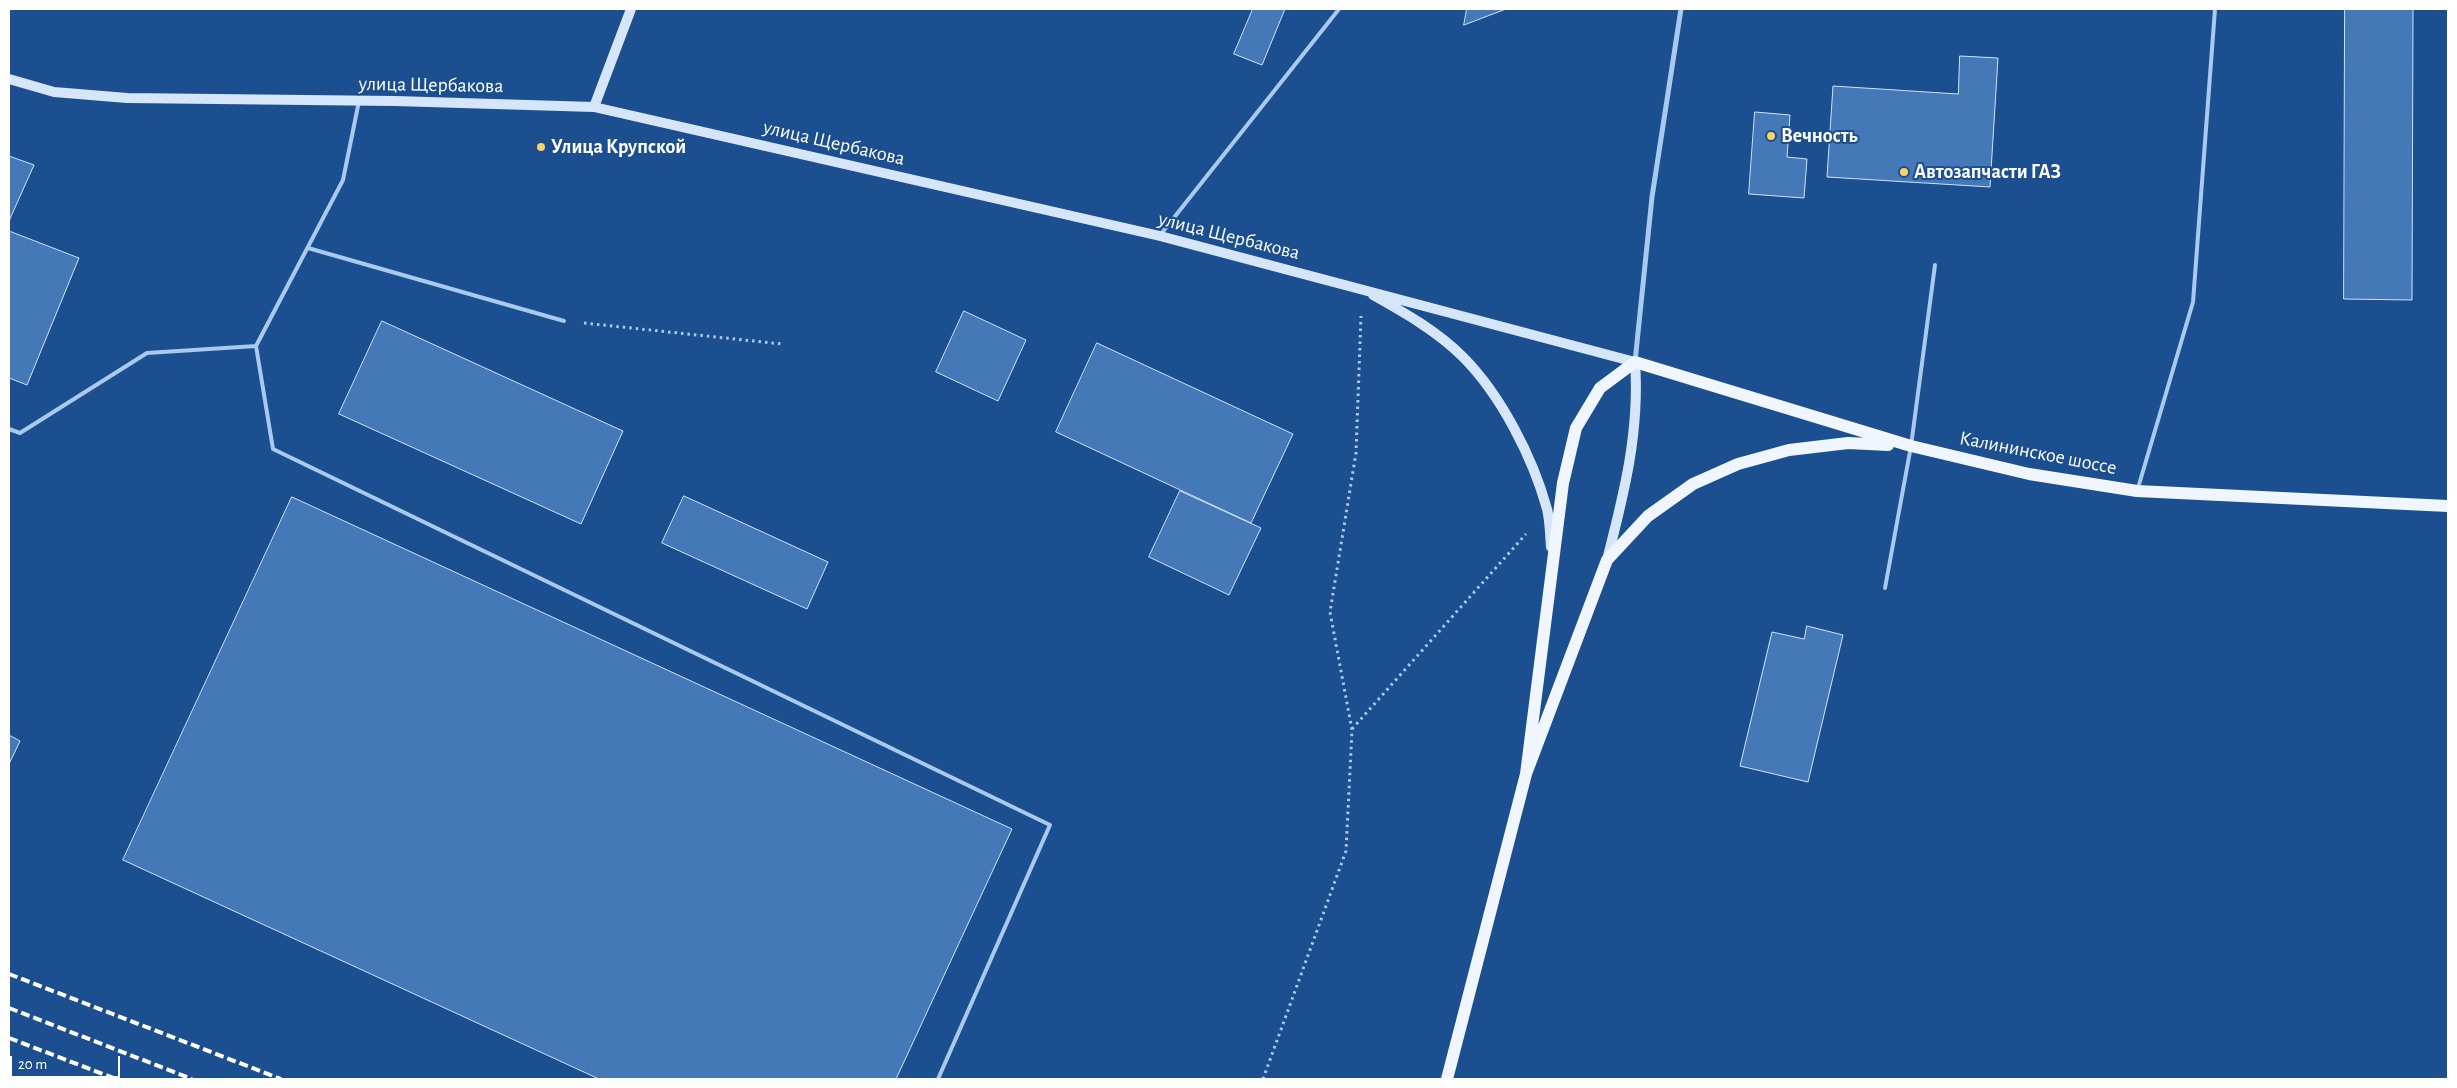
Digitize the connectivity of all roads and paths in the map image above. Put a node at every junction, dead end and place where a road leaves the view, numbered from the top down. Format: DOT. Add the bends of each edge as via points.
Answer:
graph roads {
  1 [pos="631,9"];
  2 [pos="1339,9"];
  3 [pos="1681,9"];
  4 [pos="2214,9"];
  5 [pos="9,79"];
  6 [pos="358,101"];
  7 [pos="594,107"];
  8 [pos="1160,236"];
  9 [pos="308,248"];
  10 [pos="1935,264"];
  11 [pos="1361,288"];
  12 [pos="564,321"];
  13 [pos="782,344"];
  14 [pos="256,346"];
  15 [pos="1634,362"];
  16 [pos="9,428"];
  17 [pos="1911,446"];
  18 [pos="2138,491"];
  19 [pos="2448,506"];
  20 [pos="1548,510"];
  21 [pos="1607,560"];
  22 [pos="1553,564"];
  23 [pos="1885,588"];
  24 [pos="1352,730"];
  25 [pos="1526,774"];
  26 [pos="938,1079"];
  27 [pos="1263,1079"];
  28 [pos="1447,1079"];
  1 -- 7 [label="main road"];
  2 -- 8 [label="lane"];
  3 -- 15 [label="street" via="1652,197"];
  4 -- 18 [label="lane" via="2193,302"];
  5 -- 6 [label="main road, улица Щербакова" via="54,92 126,98"];
  6 -- 7 [label="main road, улица Щербакова"];
  6 -- 9 [label="lane" via="343,180"];
  7 -- 8 [label="main road, улица Щербакова"];
  8 -- 11 [label="main road, улица Щербакова"];
  9 -- 12 [label="lane"];
  9 -- 14 [label="lane"];
  10 -- 17 [label="lane"];
  11 -- 15 [label="main road, улица Щербакова"];
  11 -- 20 [label="main road" via="1425,325 1469,364 1495,396 1526,453"];
  11 -- 24 [label="path" via="1356,453 1330,612"];
  12 -- 13 [label="path"];
  14 -- 16 [label="lane" via="147,353 20,433"];
  14 -- 26 [label="lane" via="273,449 1050,825"];
  15 -- 17 [label="main road, Калининское шоссе"];
  15 -- 21 [label="main road" via="1637,392 1635,430 1627,482"];
  15 -- 22 [label="main road" via="1600,388 1576,428 1564,483"];
  17 -- 18 [label="main road, Калининское шоссе" via="2029,474"];
  17 -- 21 [label="main road" via="1848,442 1789,450 1738,464 1693,484 1648,516"];
  17 -- 23 [label="lane"];
  18 -- 19 [label="main road, Калининское шоссе"];
  20 -- 22 [label="main road"];
  20 -- 24 [label="path"];
  21 -- 25 [label="main road"];
  22 -- 25 [label="main road"];
  24 -- 27 [label="path" via="1346,851"];
  25 -- 28 [label="main road"];
}
